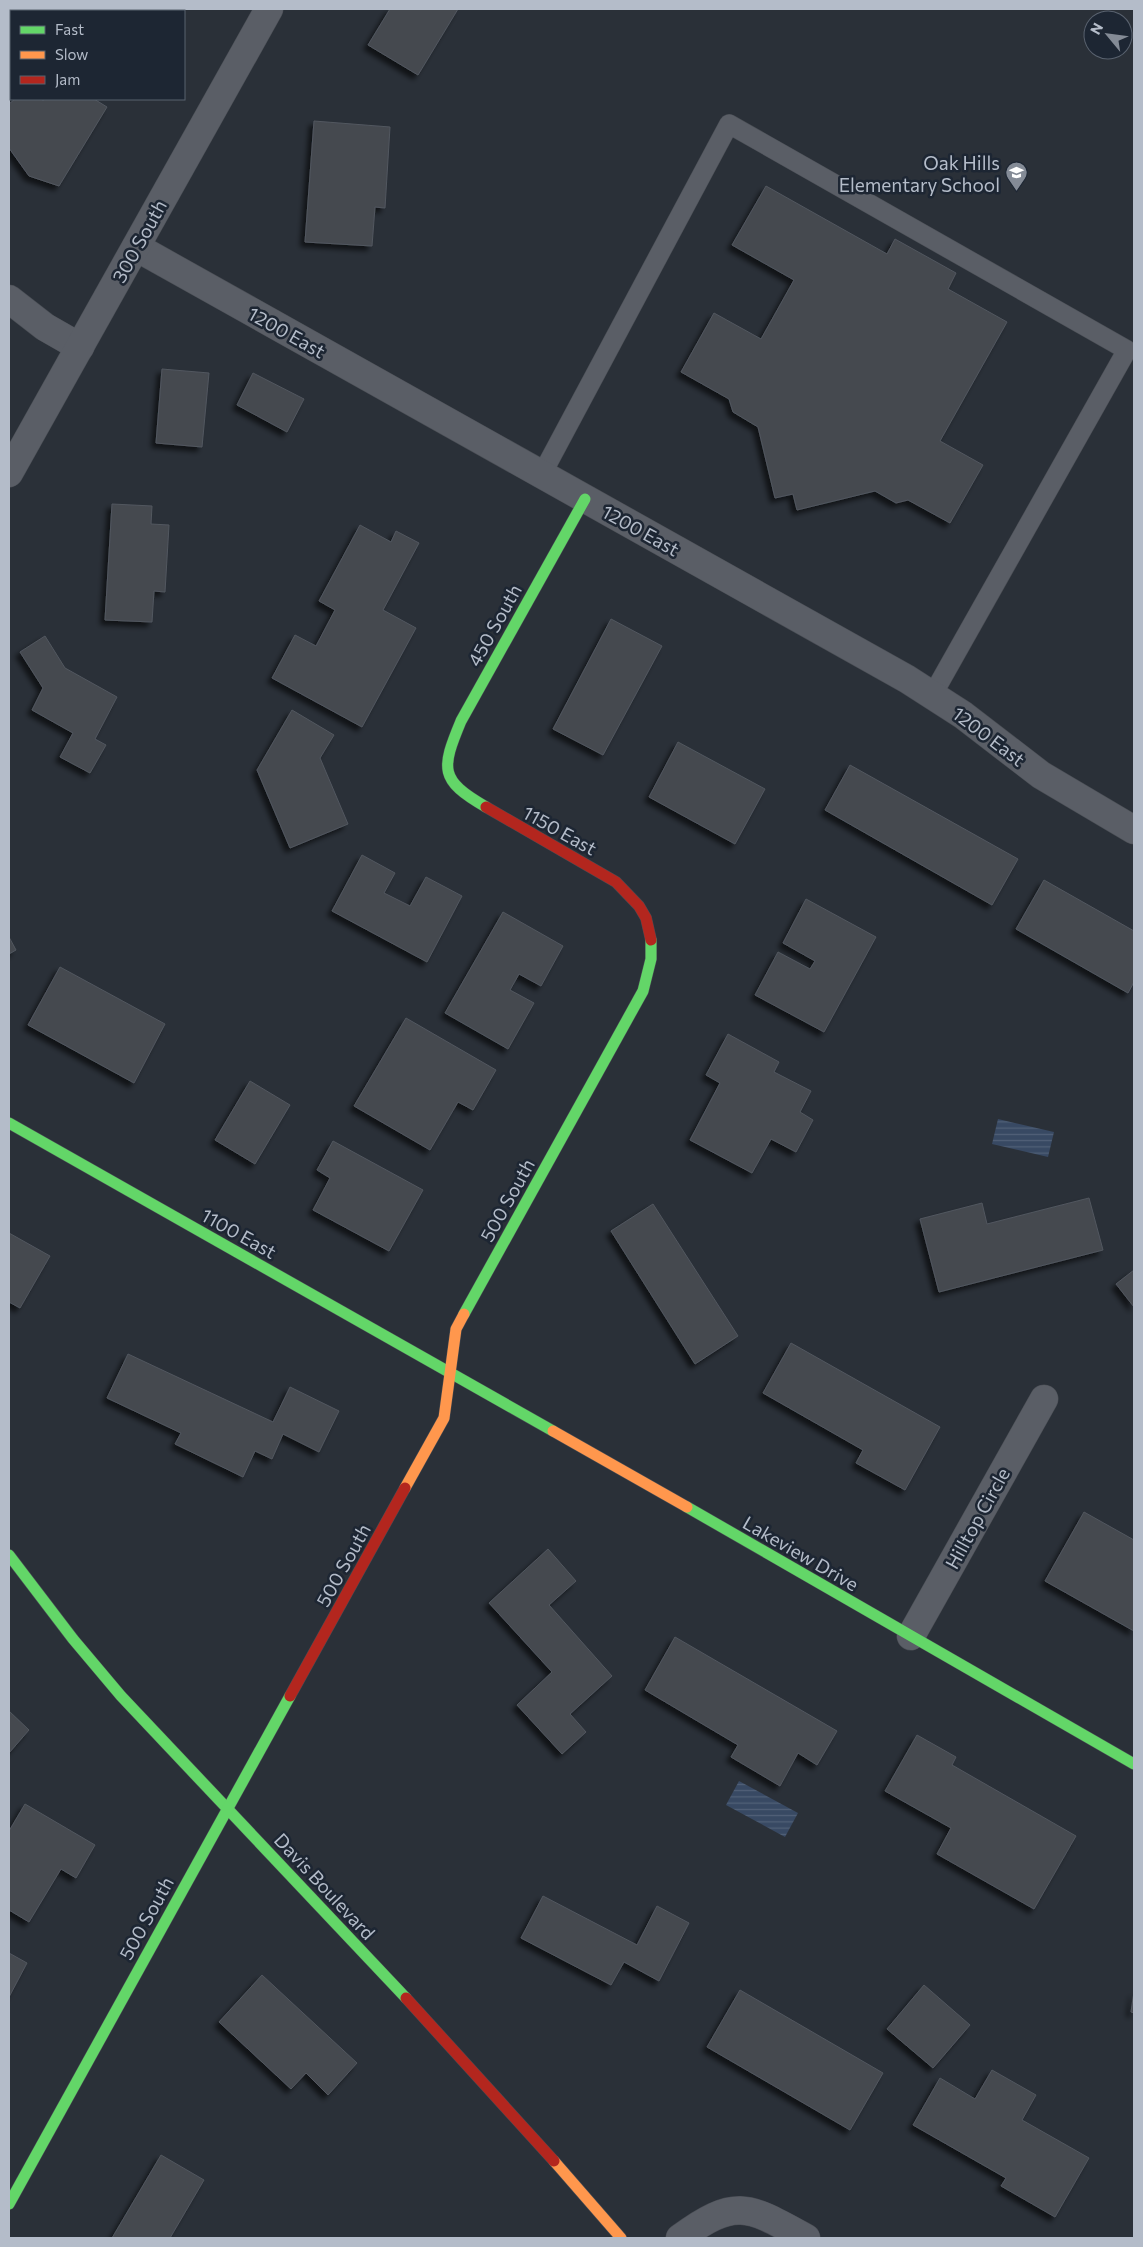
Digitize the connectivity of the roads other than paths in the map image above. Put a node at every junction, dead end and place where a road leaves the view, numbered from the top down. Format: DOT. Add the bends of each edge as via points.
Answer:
graph roads {
  1 [pos="269,9"];
  2 [pos="136,247"];
  3 [pos="9,299"];
  4 [pos="80,346"];
  5 [pos="9,474"];
  6 [pos="542,474"];
  7 [pos="585,499"];
  8 [pos="933,694"];
  9 [pos="447,773"];
  10 [pos="1134,830"];
  11 [pos="649,925"];
  12 [pos="9,1123"];
  13 [pos="452,1373"];
  14 [pos="1044,1400"];
  15 [pos="9,1555"];
  16 [pos="911,1636"];
  17 [pos="1134,1764"];
  18 [pos="226,1809"];
  19 [pos="9,2204"];
  20 [pos="621,2238"];
  21 [pos="680,2238"];
  22 [pos="806,2238"];
  1 -- 2 [label="street, 300 South"];
  2 -- 4 [label="street, 300 South"];
  2 -- 6 [label="street, 1200 East"];
  3 -- 4 [label="street" via="45,327"];
  4 -- 5 [label="street, 300 South"];
  6 -- 7 [label="street, 1200 East"];
  6 -- 8 [label="lane" via="729,124 1126,350"];
  7 -- 8 [label="street, 1200 East"];
  7 -- 9 [label="street, 450 South" via="461,721"];
  8 -- 10 [label="street, 1200 East" via="1041,775"];
  9 -- 11 [label="street, 1150 East" via="456,786 483,807 616,882 642,908"];
  11 -- 13 [label="street, 500 South" via="652,959 643,991 456,1329"];
  12 -- 13 [label="street, 1100 East"];
  13 -- 16 [label="street, Lakeview Drive"];
  13 -- 18 [label="street, 500 South" via="444,1418"];
  14 -- 16 [label="street, Hilltop Circle"];
  15 -- 18 [label="street, Davis Boulevard" via="73,1640"];
  16 -- 17 [label="street, Lakeview Drive"];
  18 -- 19 [label="street, 500 South"];
  18 -- 20 [label="street, Davis Boulevard" via="488,2087"];
  21 -- 22 [label="street" via="710,2217 736,2210 755,2212"];
}
